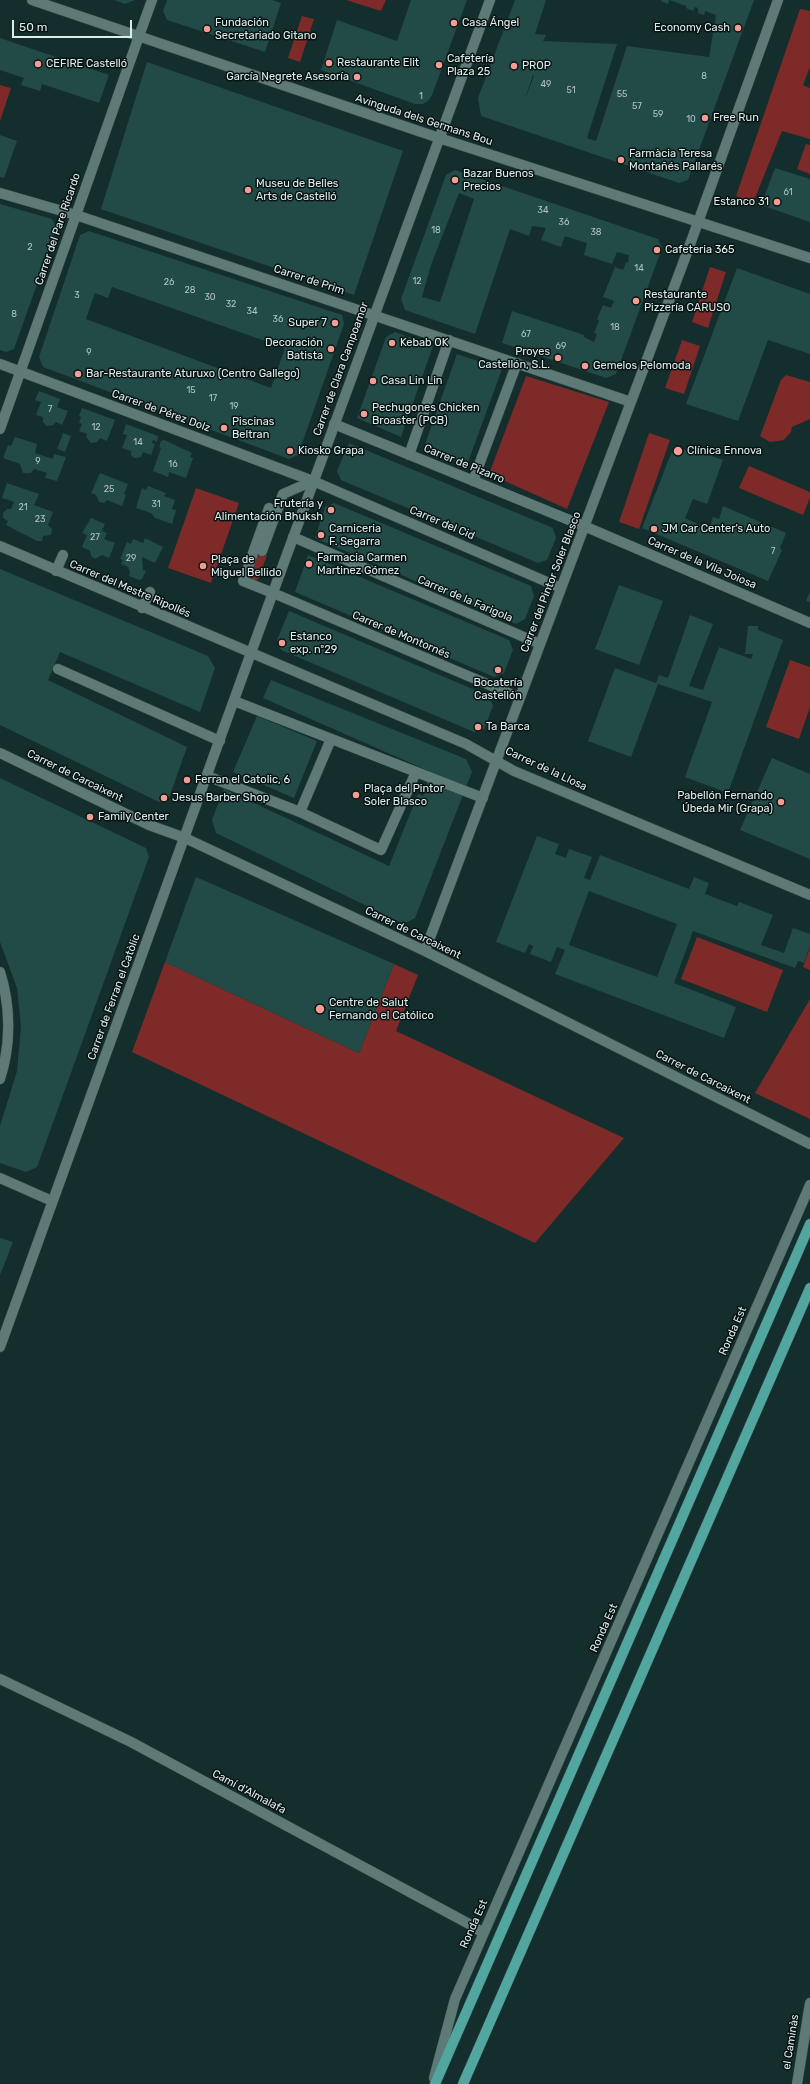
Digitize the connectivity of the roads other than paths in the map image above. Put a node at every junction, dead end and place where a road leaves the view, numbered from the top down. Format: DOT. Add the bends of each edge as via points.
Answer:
graph roads {
  1 [pos="32,0"];
  2 [pos="152,0"];
  3 [pos="490,0"];
  4 [pos="778,0"];
  5 [pos="139,36"];
  6 [pos="439,138"];
  7 [pos="0,193"];
  8 [pos="76,215"];
  9 [pos="698,221"];
  10 [pos="810,258"];
  11 [pos="374,315"];
  12 [pos="449,340"];
  13 [pos="0,364"];
  14 [pos="517,364"];
  15 [pos="21,372"];
  16 [pos="631,402"];
  17 [pos="334,424"];
  18 [pos="0,429"];
  19 [pos="409,455"];
  20 [pos="313,481"];
  21 [pos="473,481"];
  22 [pos="269,508"];
  23 [pos="584,526"];
  24 [pos="293,537"];
  25 [pos="0,546"];
  26 [pos="262,551"];
  27 [pos="63,555"];
  28 [pos="56,571"];
  29 [pos="561,588"];
  30 [pos="150,592"];
  31 [pos="272,593"];
  32 [pos="142,608"];
  33 [pos="810,623"];
  34 [pos="540,644"];
  35 [pos="250,654"];
  36 [pos="58,669"];
  37 [pos="520,698"];
  38 [pos="234,700"];
  39 [pos="331,739"];
  40 [pos="220,741"];
  41 [pos="0,753"];
  42 [pos="497,760"];
  43 [pos="416,772"];
  44 [pos="207,776"];
  45 [pos="483,798"];
  46 [pos="300,812"];
  47 [pos="185,838"];
  48 [pos="810,895"];
  49 [pos="425,952"];
  50 [pos="0,972"];
  51 [pos="0,1080"];
  52 [pos="810,1144"];
  53 [pos="0,1178"];
  54 [pos="810,1185"];
  55 [pos="52,1201"];
  56 [pos="810,1224"];
  57 [pos="810,1288"];
  58 [pos="0,1347"];
  59 [pos="0,1679"];
  60 [pos="483,1934"];
  61 [pos="810,2003"];
  62 [pos="434,2084"];
  63 [pos="463,2084"];
  64 [pos="797,2084"];
  1 -- 5 [label="street, Avinguda dels Germans Bou"];
  2 -- 5 [label="street, Carrer del Pare Ricardo"];
  3 -- 6 [label="street, Carrer de Clara Campoamor"];
  4 -- 9 [label="street, Carrer del Pintor Soler Blasco"];
  5 -- 6 [label="street, Avinguda dels Germans Bou"];
  5 -- 8 [label="street, Carrer del Pare Ricardo"];
  6 -- 9 [label="street, Avinguda dels Germans Bou"];
  6 -- 11 [label="street, Carrer de Clara Campoamor"];
  7 -- 8 [label="street, Carrer de Prim"];
  8 -- 11 [label="street, Carrer de Prim"];
  8 -- 15 [label="street, Carrer del Pare Ricardo"];
  9 -- 10 [label="street, Avinguda dels Germans Bou"];
  9 -- 16 [label="street, Carrer del Pintor Soler Blasco"];
  11 -- 12 [label="street, Carrer de Prim"];
  11 -- 17 [label="street, Carrer de Clara Campoamor"];
  12 -- 14 [label="street, Carrer de Prim"];
  12 -- 19 [label="street"];
  13 -- 15 [label="street, Carrer de Pérez Dolz"];
  14 -- 16 [label="street, Carrer de Prim"];
  14 -- 21 [label="street"];
  15 -- 18 [label="street, Carrer del Pare Ricardo"];
  15 -- 20 [label="street, Carrer de Pérez Dolz"];
  16 -- 23 [label="street, Carrer del Pintor Soler Blasco"];
  17 -- 19 [label="street, Carrer de Pizarro"];
  17 -- 20 [label="street, Carrer de Clara Campoamor"];
  19 -- 21 [label="street, Carrer de Pizarro"];
  20 -- 24 [label="street, Carrer de Clara Campoamor"];
  20 -- 26 [label="street" via="283,494"];
  20 -- 29 [label="street, Carrer del Cid"];
  21 -- 23 [label="street, Carrer de Pizarro"];
  22 -- 31 [label="street, Carrer de Montornés" via="243,581"];
  23 -- 29 [label="street, Carrer del Pintor Soler Blasco"];
  23 -- 33 [label="street, Carrer de la Vila Joiosa"];
  24 -- 31 [label="street, Carrer de Clara Campoamor"];
  24 -- 34 [label="street, Carrer de la Farigola"];
  25 -- 28 [label="street, Carrer del Mestre Ripollés"];
  27 -- 28 [label="street"];
  28 -- 32 [label="street, Carrer del Mestre Ripollés"];
  29 -- 34 [label="street, Carrer del Pintor Soler Blasco"];
  30 -- 32 [label="street"];
  31 -- 35 [label="street, Carrer de Clara Campoamor"];
  31 -- 37 [label="street, Carrer de Montornés"];
  32 -- 35 [label="street, Carrer del Mestre Ripollés"];
  34 -- 37 [label="street, Carrer del Pintor Soler Blasco"];
  35 -- 38 [label="street, Carrer de Ferran el Catòlic"];
  35 -- 42 [label="street, Carrer de la Llosa" via="466,744"];
  36 -- 40 [label="street"];
  37 -- 42 [label="street, Carrer del Pintor Soler Blasco"];
  38 -- 39 [label="street"];
  38 -- 40 [label="street, Carrer de Ferran el Catòlic"];
  39 -- 43 [label="street"];
  39 -- 46 [label="street"];
  40 -- 44 [label="street, Carrer de Ferran el Catòlic"];
  41 -- 47 [label="street, Carrer de Carcaixent" via="149,825"];
  42 -- 45 [label="street, Carrer del Pintor Soler Blasco"];
  42 -- 48 [label="street, Carrer de la Llosa" via="514,771"];
  43 -- 45 [label="street"];
  43 -- 46 [label="street" via="382,850"];
  44 -- 46 [label="street"];
  44 -- 47 [label="street, Carrer de Ferran el Catòlic"];
  45 -- 49 [label="street, Carrer del Pintor Soler Blasco"];
  47 -- 49 [label="street, Carrer de Carcaixent"];
  47 -- 55 [label="street, Carrer de Ferran el Catòlic"];
  49 -- 52 [label="street, Carrer de Carcaixent"];
  50 -- 51 [label="street" via="9,1014 5,1064"];
  53 -- 55 [label="street"];
  54 -- 60 [label="street, Ronda Est"];
  55 -- 58 [label="street, Carrer de Ferran el Catòlic"];
  56 -- 62 [label="main road, Ronda Est"];
  57 -- 63 [label="main road"];
  59 -- 60 [label="street, Camí d'Almalafa" via="131,1742 471,1925"];
  60 -- 62 [label="street, Ronda Est" via="455,1999"];
  61 -- 64 [label="street, el Caminàs"];
}
